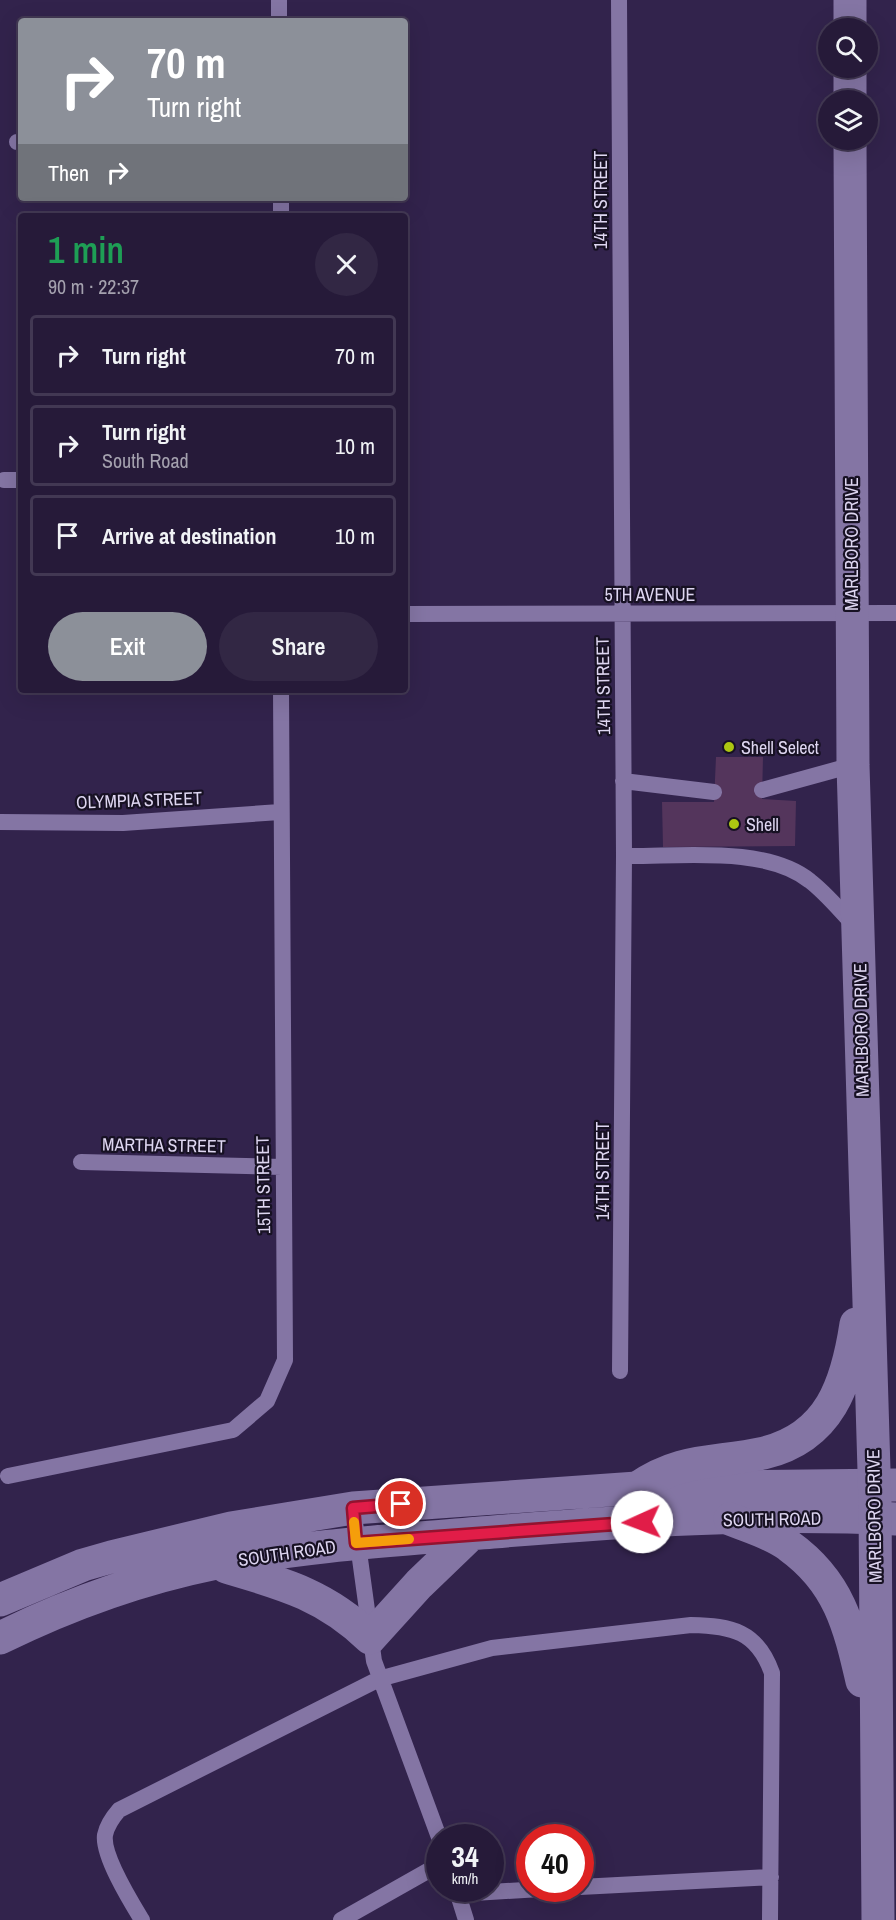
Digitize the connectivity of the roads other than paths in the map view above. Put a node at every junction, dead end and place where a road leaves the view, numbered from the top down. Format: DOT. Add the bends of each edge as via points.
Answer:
graph roads {
  1 [pos="279,0"];
  2 [pos="619,0"];
  3 [pos="850,0"];
  4 [pos="279,18"];
  5 [pos="850,18"];
  6 [pos="850,150"];
  7 [pos="851,613"];
  8 [pos="896,613"];
  9 [pos="408,614"];
  10 [pos="622,614"];
  11 [pos="281,693"];
  12 [pos="853,765"];
  13 [pos="623,781"];
  14 [pos="762,790"];
  15 [pos="714,792"];
  16 [pos="280,812"];
  17 [pos="0,822"];
  18 [pos="624,856"];
  19 [pos="859,930"];
  20 [pos="81,1162"];
  21 [pos="282,1167"];
  22 [pos="866,1256"];
  23 [pos="621,1371"];
  24 [pos="8,1476"];
  25 [pos="885,1485"];
  26 [pos="637,1488"];
  27 [pos="353,1508"];
  28 [pos="730,1519"];
  29 [pos="885,1519"];
  30 [pos="471,1534"];
  31 [pos="356,1543"];
  32 [pos="216,1563"];
  33 [pos="0,1600"];
  34 [pos="0,1638"];
  35 [pos="370,1638"];
  36 [pos="379,1679"];
  37 [pos="875,1742"];
  38 [pos="434,1824"];
  39 [pos="426,1872"];
  40 [pos="771,1877"];
  41 [pos="594,1886"];
  42 [pos="460,1902"];
  43 [pos="142,1920"];
  44 [pos="341,1920"];
  45 [pos="466,1920"];
  46 [pos="770,1920"];
  47 [pos="878,1920"];
  1 -- 4 [label="lane"];
  2 -- 10 [label="lane, 14TH STREET"];
  3 -- 5 [label="main road"];
  6 -- 7 [label="main road, MARLBORO DRIVE"];
  7 -- 8 [label="lane, 5TH AVENUE"];
  7 -- 10 [label="lane, 5TH AVENUE"];
  7 -- 12 [label="main road, MARLBORO DRIVE"];
  9 -- 10 [label="lane, 5TH AVENUE"];
  10 -- 13 [label="lane, 14TH STREET"];
  11 -- 16 [label="lane, 15TH STREET"];
  12 -- 14 [label="lane"];
  12 -- 19 [label="main road, MARLBORO DRIVE"];
  13 -- 15 [label="lane"];
  13 -- 18 [label="lane, 14TH STREET"];
  16 -- 17 [label="lane, OLYMPIA STREET" via="123,823"];
  16 -- 21 [label="lane, 15TH STREET"];
  18 -- 19 [label="lane" via="744,852 809,880"];
  18 -- 23 [label="lane, 14TH STREET"];
  19 -- 22 [label="main road, MARLBORO DRIVE"];
  20 -- 21 [label="lane, MARTHA STREET"];
  21 -- 24 [label="lane, 15TH STREET" via="285,1360 267,1401 233,1430"];
  22 -- 25 [label="main road, MARLBORO DRIVE"];
  22 -- 26 [label="main road" via="847,1369 830,1410 782,1447 674,1467"];
  25 -- 26 [label="main road, SOUTH ROAD"];
  25 -- 29 [label="main road, MARLBORO DRIVE"];
  26 -- 27 [label="main road, SOUTH ROAD"];
  27 -- 31 [label="lane"];
  27 -- 33 [label="main road, SOUTH ROAD" via="231,1528 111,1557 82,1565"];
  28 -- 29 [label="main road, SOUTH ROAD"];
  28 -- 30 [label="main road, SOUTH ROAD" via="598,1523"];
  28 -- 37 [label="main road" via="789,1546 830,1588 849,1626"];
  29 -- 37 [label="main road, MARLBORO DRIVE"];
  30 -- 31 [label="main road, SOUTH ROAD"];
  30 -- 35 [label="main road" via="418,1584"];
  31 -- 32 [label="main road, SOUTH ROAD"];
  31 -- 35 [label="lane"];
  32 -- 34 [label="main road, SOUTH ROAD" via="53,1613"];
  32 -- 35 [label="main road" via="307,1594 348,1617"];
  35 -- 36 [label="lane"];
  36 -- 38 [label="lane"];
  36 -- 40 [label="lane" via="492,1648 553,1639 691,1625 739,1631 765,1653 772,1673"];
  36 -- 43 [label="lane" via="119,1810 105,1837 109,1856"];
  37 -- 47 [label="main road, MARLBORO DRIVE"];
  39 -- 44 [label="lane"];
  40 -- 41 [label="lane"];
  40 -- 46 [label="lane"];
  42 -- 45 [label="lane"];
}
